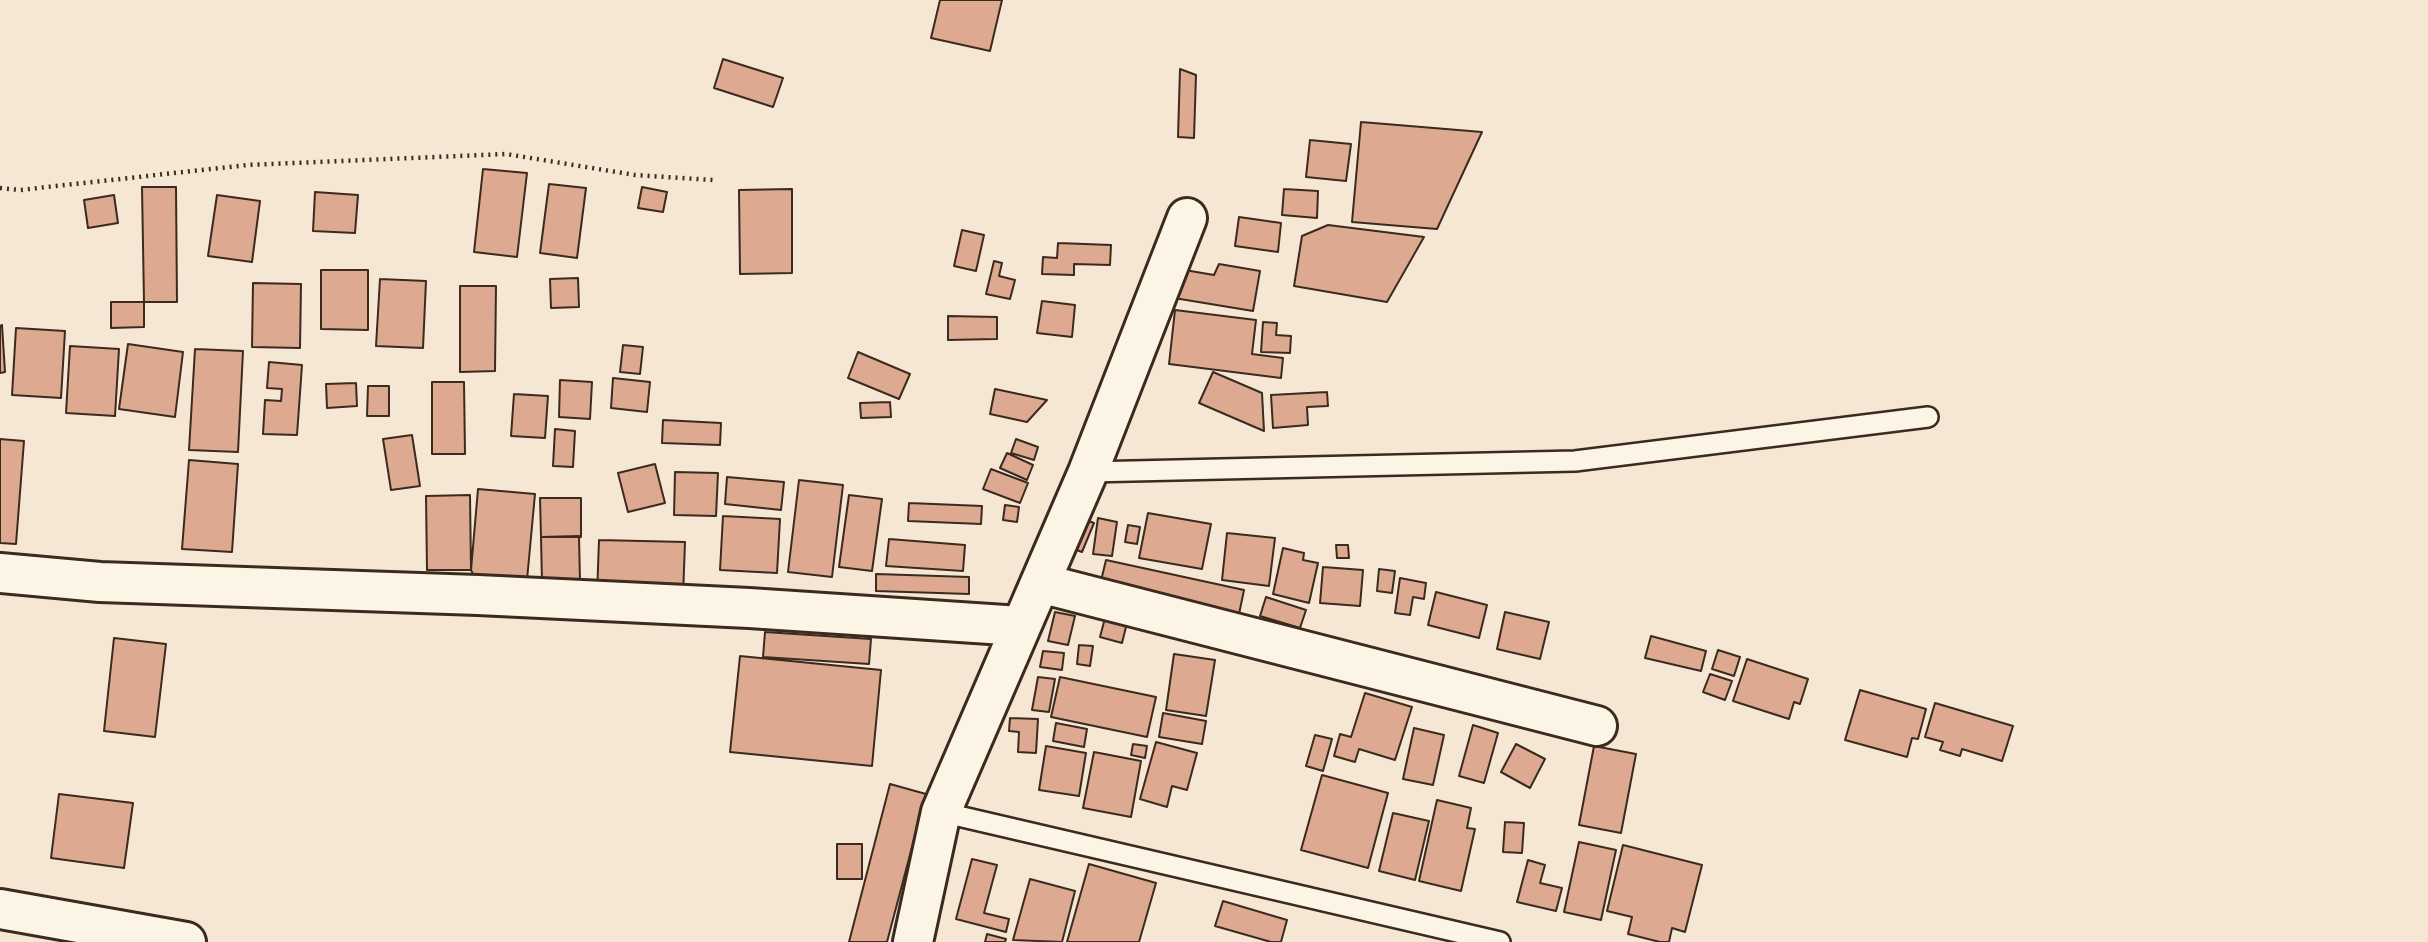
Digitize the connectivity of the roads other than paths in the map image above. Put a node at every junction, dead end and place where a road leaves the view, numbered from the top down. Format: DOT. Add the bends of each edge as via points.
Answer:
graph roads {
  1 [pos="1187,218"];
  2 [pos="1928,417"];
  3 [pos="1087,472"];
  4 [pos="0,573"];
  5 [pos="1040,583"];
  6 [pos="1020,626"];
  7 [pos="1597,726"];
  8 [pos="941,812"];
  9 [pos="0,909"];
  10 [pos="186,942"];
  11 [pos="913,942"];
  12 [pos="1500,942"];
  1 -- 3 [label="street"];
  2 -- 3 [label="lane" via="1575,461"];
  3 -- 5 [label="street"];
  4 -- 6 [label="street" via="100,582 749,608"];
  5 -- 6 [label="street"];
  5 -- 7 [label="street"];
  6 -- 8 [label="street"];
  8 -- 11 [label="street"];
  8 -- 12 [label="lane"];
  9 -- 10 [label="street"];
}
